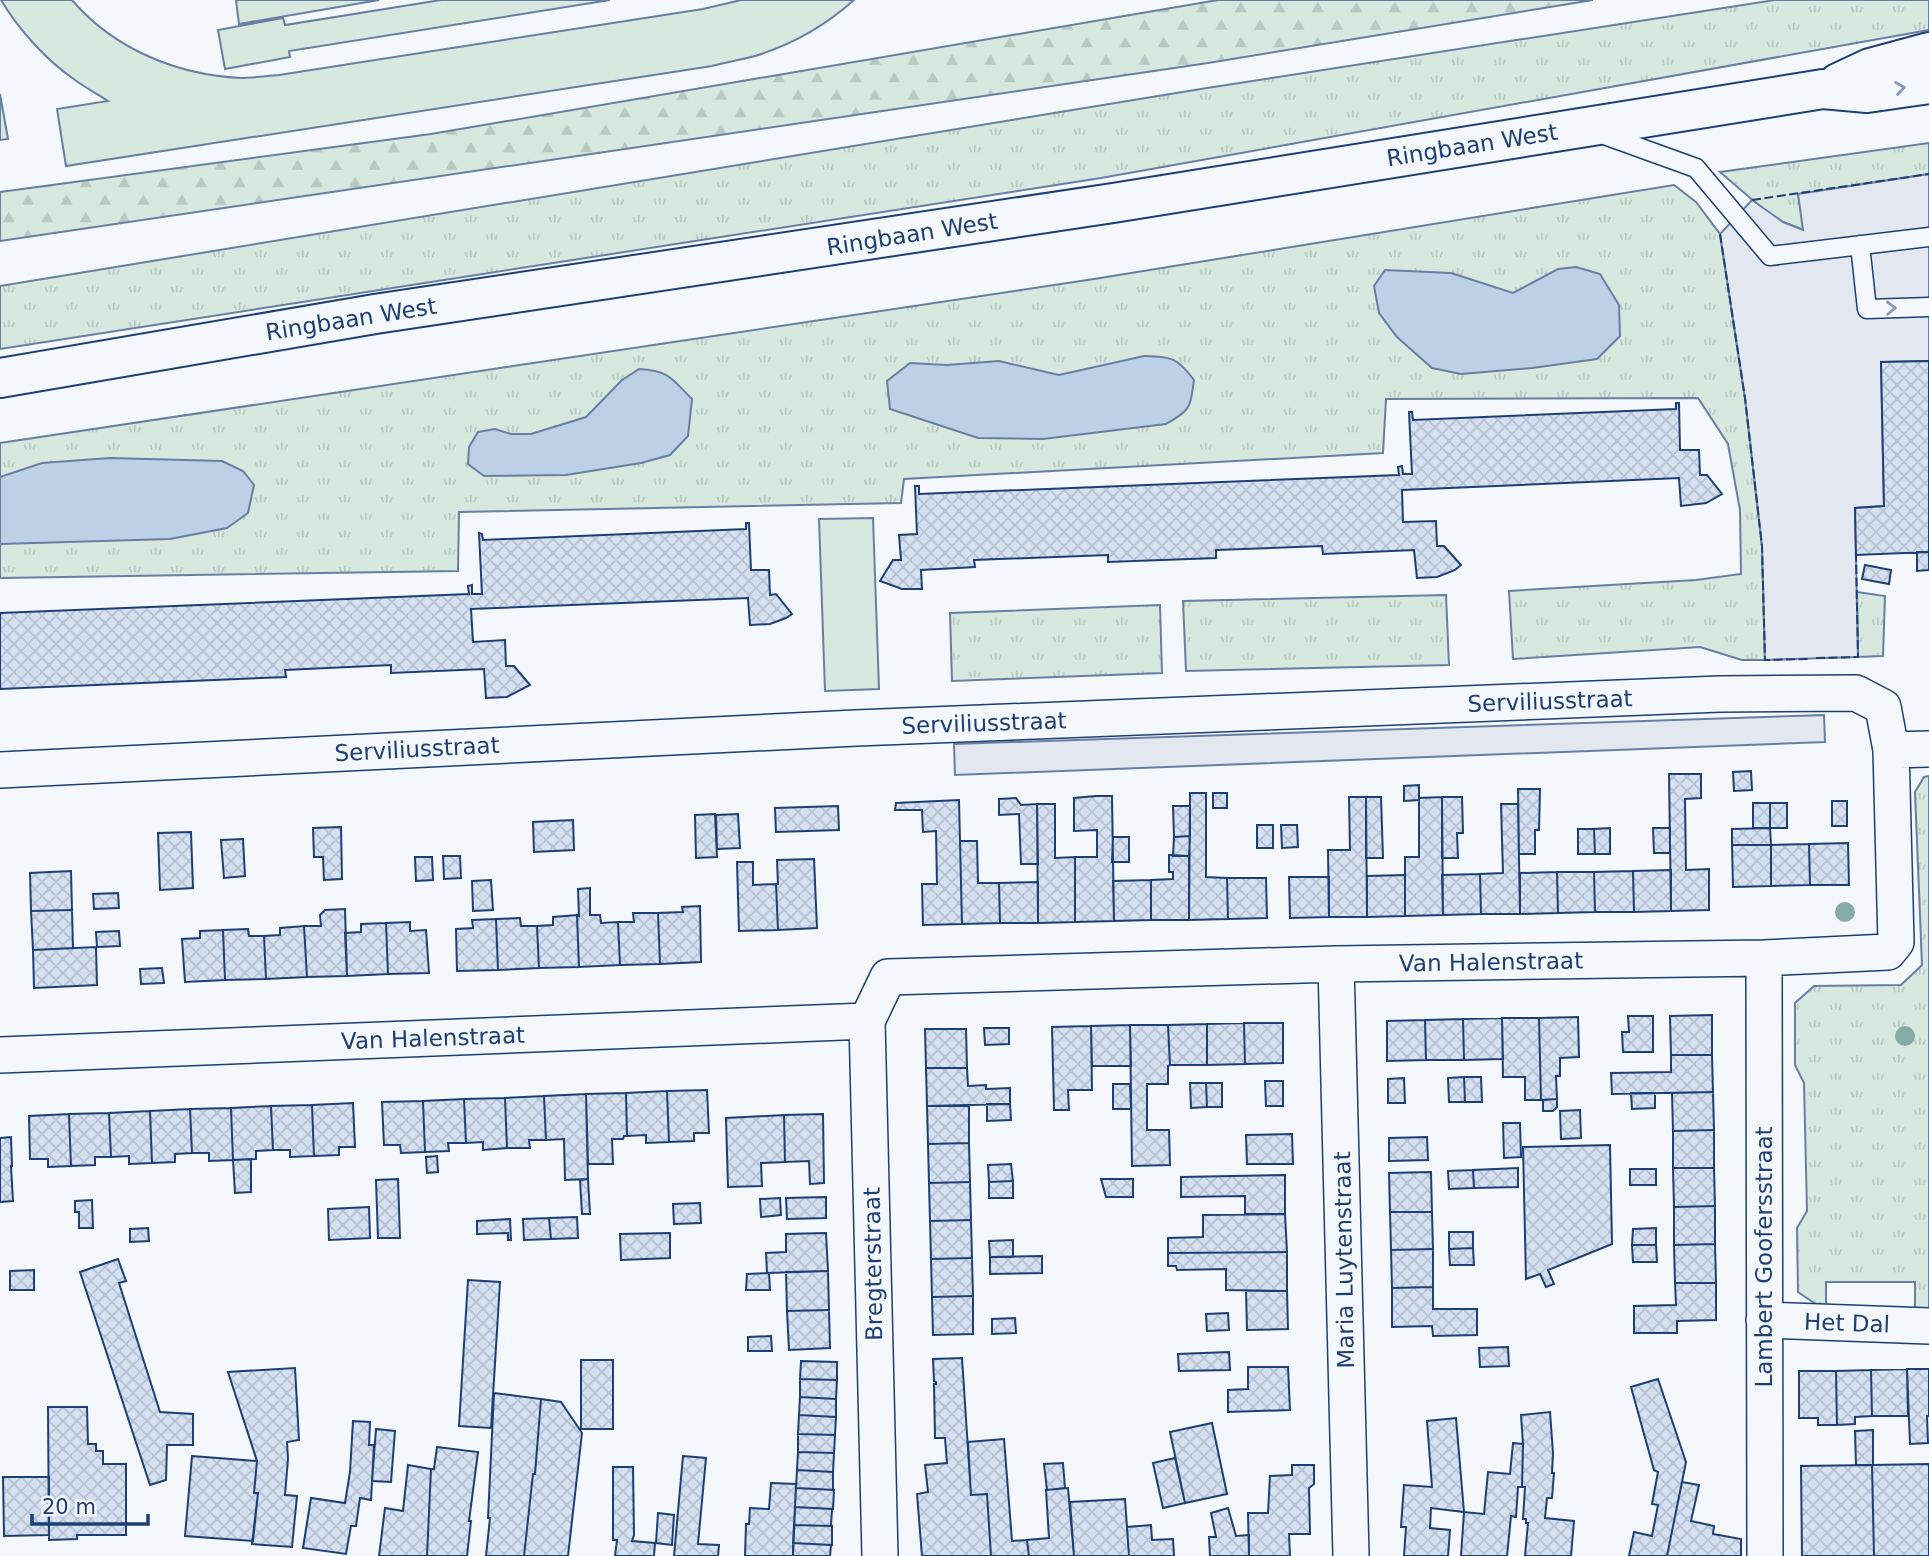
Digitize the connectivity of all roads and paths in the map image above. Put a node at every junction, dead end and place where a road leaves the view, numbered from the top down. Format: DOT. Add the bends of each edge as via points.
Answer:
graph roads {
  1 [pos="1929,52"];
  2 [pos="1929,84"];
  3 [pos="1823,89"];
  4 [pos="1583,127"];
  5 [pos="1929,237"];
  6 [pos="1860,245"];
  7 [pos="1929,307"];
  8 [pos="0,378"];
  9 [pos="1929,749"];
  10 [pos="1891,750"];
  11 [pos="0,770"];
  12 [pos="1764,958"];
  13 [pos="1336,964"];
  14 [pos="888,977"];
  15 [pos="867,1021"];
  16 [pos="0,1055"];
  17 [pos="1765,1320"];
  18 [pos="1929,1326"];
  19 [pos="880,1556"];
  20 [pos="1351,1556"];
  21 [pos="1765,1556"];
  1 -- 3 [label="main road, Ringbaan West" via="1870,68"];
  3 -- 2 [label="main road, Ringbaan West, one-way" via="1867,93"];
  3 -- 4 [label="main road, Ringbaan West"];
  4 -- 6 [label="lane" via="1696,168 1770,256"];
  4 -- 8 [label="main road, Ringbaan West" via="375,314"];
  5 -- 6 [label="lane"];
  6 -- 7 [label="lane, one-way" via="1867,309"];
  9 -- 10 [label="street"];
  10 -- 11 [label="street, Serviliusstraat" via="1883,707 1856,693 1734,694 843,728"];
  10 -- 12 [label="street, Van Halenstraat" via="1896,942 1888,953"];
  12 -- 13 [label="street, Van Halenstraat"];
  12 -- 17 [label="street, Lambert Goofersstraat"];
  13 -- 14 [label="street, Van Halenstraat"];
  13 -- 20 [label="street, Maria Luytenstraat"];
  14 -- 15 [label="street, Bregterstraat"];
  15 -- 16 [label="street, Van Halenstraat"];
  15 -- 19 [label="street, Bregterstraat"];
  17 -- 18 [label="street, Het Dal"];
  17 -- 21 [label="street, Lambert Goofersstraat"];
}
